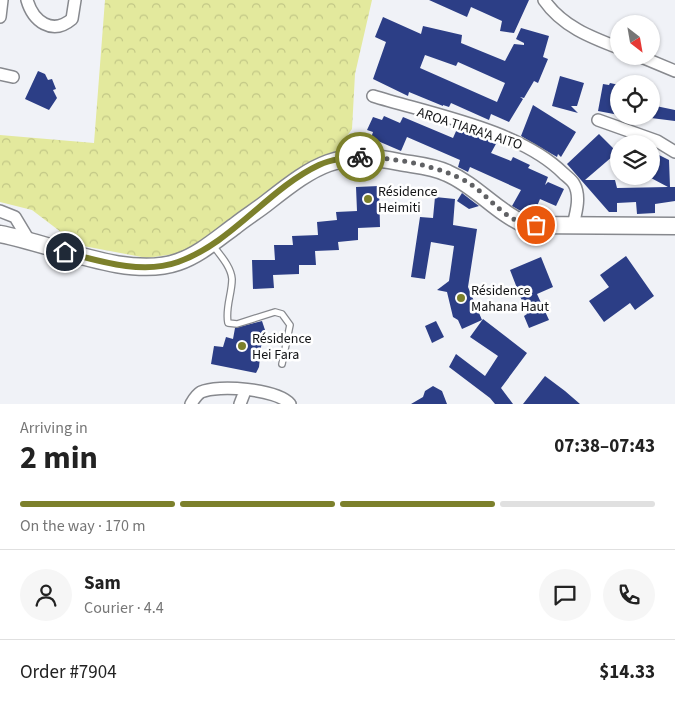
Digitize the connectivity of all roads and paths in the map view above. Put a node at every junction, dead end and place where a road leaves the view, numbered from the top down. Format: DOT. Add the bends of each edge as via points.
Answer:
graph roads {
  1 [pos="2,0"];
  2 [pos="27,0"];
  3 [pos="75,0"];
  4 [pos="544,0"];
  5 [pos="0,18"];
  6 [pos="610,45"];
  7 [pos="660,64"];
  8 [pos="675,70"];
  9 [pos="0,74"];
  10 [pos="13,77"];
  11 [pos="373,96"];
  12 [pos="598,120"];
  13 [pos="675,152"];
  14 [pos="0,211"];
  15 [pos="574,225"];
  16 [pos="675,226"];
  17 [pos="0,234"];
  18 [pos="30,242"];
  19 [pos="212,244"];
  20 [pos="282,364"];
  21 [pos="245,391"];
  22 [pos="190,404"];
  23 [pos="240,404"];
  24 [pos="290,404"];
  1 -- 5 [label="street"];
  2 -- 3 [label="street" via="32,14 50,27 64,25 72,19"];
  4 -- 6 [label="street" via="555,15 588,36"];
  7 -- 8 [label="street"];
  9 -- 10 [label="street"];
  11 -- 15 [label="street, AROA TIARA'A AITO" via="487,131 552,162 574,184 578,204"];
  12 -- 13 [label="street" via="657,141"];
  14 -- 18 [label="street" via="15,217"];
  15 -- 16 [label="main road"];
  15 -- 19 [label="main road" via="526,225 512,219 469,184 445,172 363,157 338,159 306,173"];
  17 -- 18 [label="main road"];
  18 -- 19 [label="main road" via="125,266 158,266 177,262"];
  19 -- 20 [label="lane" via="232,278 226,317 228,323 237,324 275,312 286,317 290,324"];
  21 -- 22 [label="street" via="216,388 202,392"];
  21 -- 23 [label="street"];
  21 -- 24 [label="street" via="271,394"];
}
